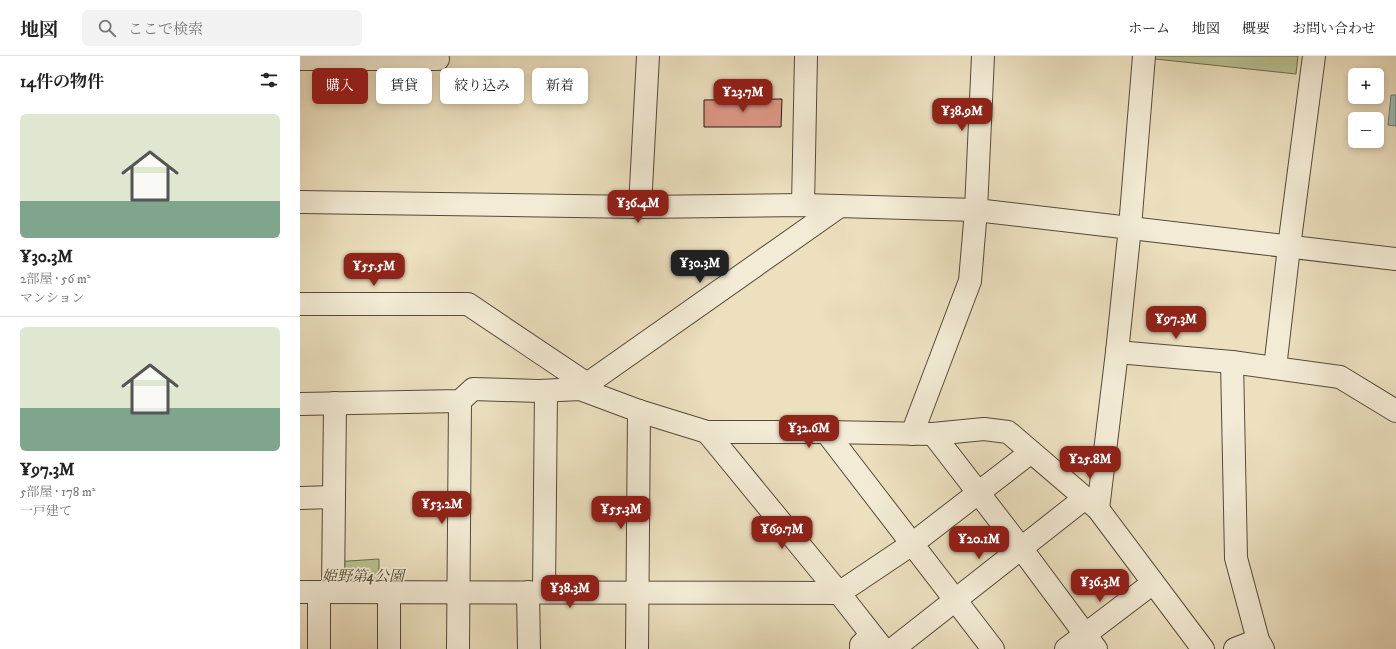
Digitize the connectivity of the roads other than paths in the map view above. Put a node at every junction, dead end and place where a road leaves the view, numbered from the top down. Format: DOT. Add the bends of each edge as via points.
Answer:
graph roads {
  1 [pos="648,56"];
  2 [pos="806,56"];
  3 [pos="983,56"];
  4 [pos="1144,56"];
  5 [pos="1314,56"];
  6 [pos="300,59"];
  7 [pos="438,59"];
  8 [pos="300,202"];
  9 [pos="803,206"];
  10 [pos="840,206"];
  11 [pos="640,207"];
  12 [pos="976,210"];
  13 [pos="1130,227"];
  14 [pos="1289,247"];
  15 [pos="1396,259"];
  16 [pos="300,304"];
  17 [pos="1117,352"];
  18 [pos="1232,362"];
  19 [pos="1275,368"];
  20 [pos="583,386"];
  21 [pos="546,391"];
  22 [pos="460,401"];
  23 [pos="335,403"];
  24 [pos="300,404"];
  25 [pos="1396,411"];
  26 [pos="639,412"];
  27 [pos="707,432"];
  28 [pos="826,432"];
  29 [pos="912,434"];
  30 [pos="933,434"];
  31 [pos="1031,452"];
  32 [pos="979,493"];
  33 [pos="334,497"];
  34 [pos="300,498"];
  35 [pos="1091,504"];
  36 [pos="912,544"];
  37 [pos="1021,548"];
  38 [pos="1153,583"];
  39 [pos="317,592"];
  40 [pos="389,592"];
  41 [pos="458,592"];
  42 [pos="536,592"];
  43 [pos="638,593"];
  44 [pos="840,593"];
  45 [pos="955,600"];
  46 [pos="1091,642"];
  47 [pos="872,644"];
  48 [pos="1260,644"];
  49 [pos="319,649"];
  50 [pos="389,649"];
  51 [pos="458,649"];
  52 [pos="529,649"];
  53 [pos="637,649"];
  54 [pos="893,649"];
  55 [pos="993,649"];
  56 [pos="1066,649"];
  57 [pos="1203,649"];
  58 [pos="1235,649"];
  1 -- 11 [label="street"];
  2 -- 9 [label="street"];
  3 -- 12 [label="street"];
  4 -- 13 [label="street"];
  5 -- 14 [label="street"];
  6 -- 7 [label="street"];
  8 -- 11 [label="street"];
  9 -- 10 [label="street"];
  9 -- 11 [label="street"];
  10 -- 12 [label="street"];
  10 -- 20 [label="street"];
  12 -- 13 [label="street"];
  12 -- 29 [label="street" via="970,281"];
  13 -- 14 [label="street"];
  13 -- 17 [label="street"];
  14 -- 15 [label="street"];
  14 -- 19 [label="street"];
  16 -- 20 [label="street" via="468,304"];
  17 -- 18 [label="street"];
  17 -- 35 [label="street"];
  18 -- 19 [label="street"];
  18 -- 48 [label="street" via="1236,558"];
  19 -- 25 [label="street" via="1340,377"];
  20 -- 21 [label="street"];
  20 -- 26 [label="street"];
  21 -- 22 [label="street" via="473,390"];
  21 -- 42 [label="street"];
  22 -- 23 [label="street"];
  22 -- 41 [label="street"];
  23 -- 24 [label="street"];
  23 -- 33 [label="street"];
  26 -- 27 [label="street"];
  26 -- 43 [label="street"];
  27 -- 28 [label="street"];
  27 -- 44 [label="street"];
  28 -- 29 [label="street"];
  28 -- 36 [label="street"];
  29 -- 30 [label="street"];
  30 -- 31 [label="street" via="984,429 1008,432"];
  30 -- 32 [label="street"];
  31 -- 32 [label="street"];
  31 -- 35 [label="street"];
  32 -- 36 [label="street"];
  32 -- 37 [label="street"];
  33 -- 34 [label="street"];
  33 -- 39 [label="street"];
  35 -- 37 [label="street"];
  35 -- 38 [label="street"];
  36 -- 44 [label="street"];
  36 -- 45 [label="street"];
  37 -- 45 [label="street"];
  37 -- 46 [label="street"];
  38 -- 46 [label="street"];
  38 -- 57 [label="street"];
  39 -- 40 [label="street"];
  39 -- 49 [label="street"];
  40 -- 41 [label="street"];
  40 -- 50 [label="street"];
  41 -- 42 [label="street"];
  41 -- 51 [label="street"];
  42 -- 43 [label="street"];
  42 -- 52 [label="street"];
  43 -- 44 [label="street"];
  43 -- 53 [label="street"];
  44 -- 47 [label="street"];
  45 -- 54 [label="street"];
  45 -- 55 [label="street"];
  46 -- 56 [label="street"];
  48 -- 58 [label="street"];
}
